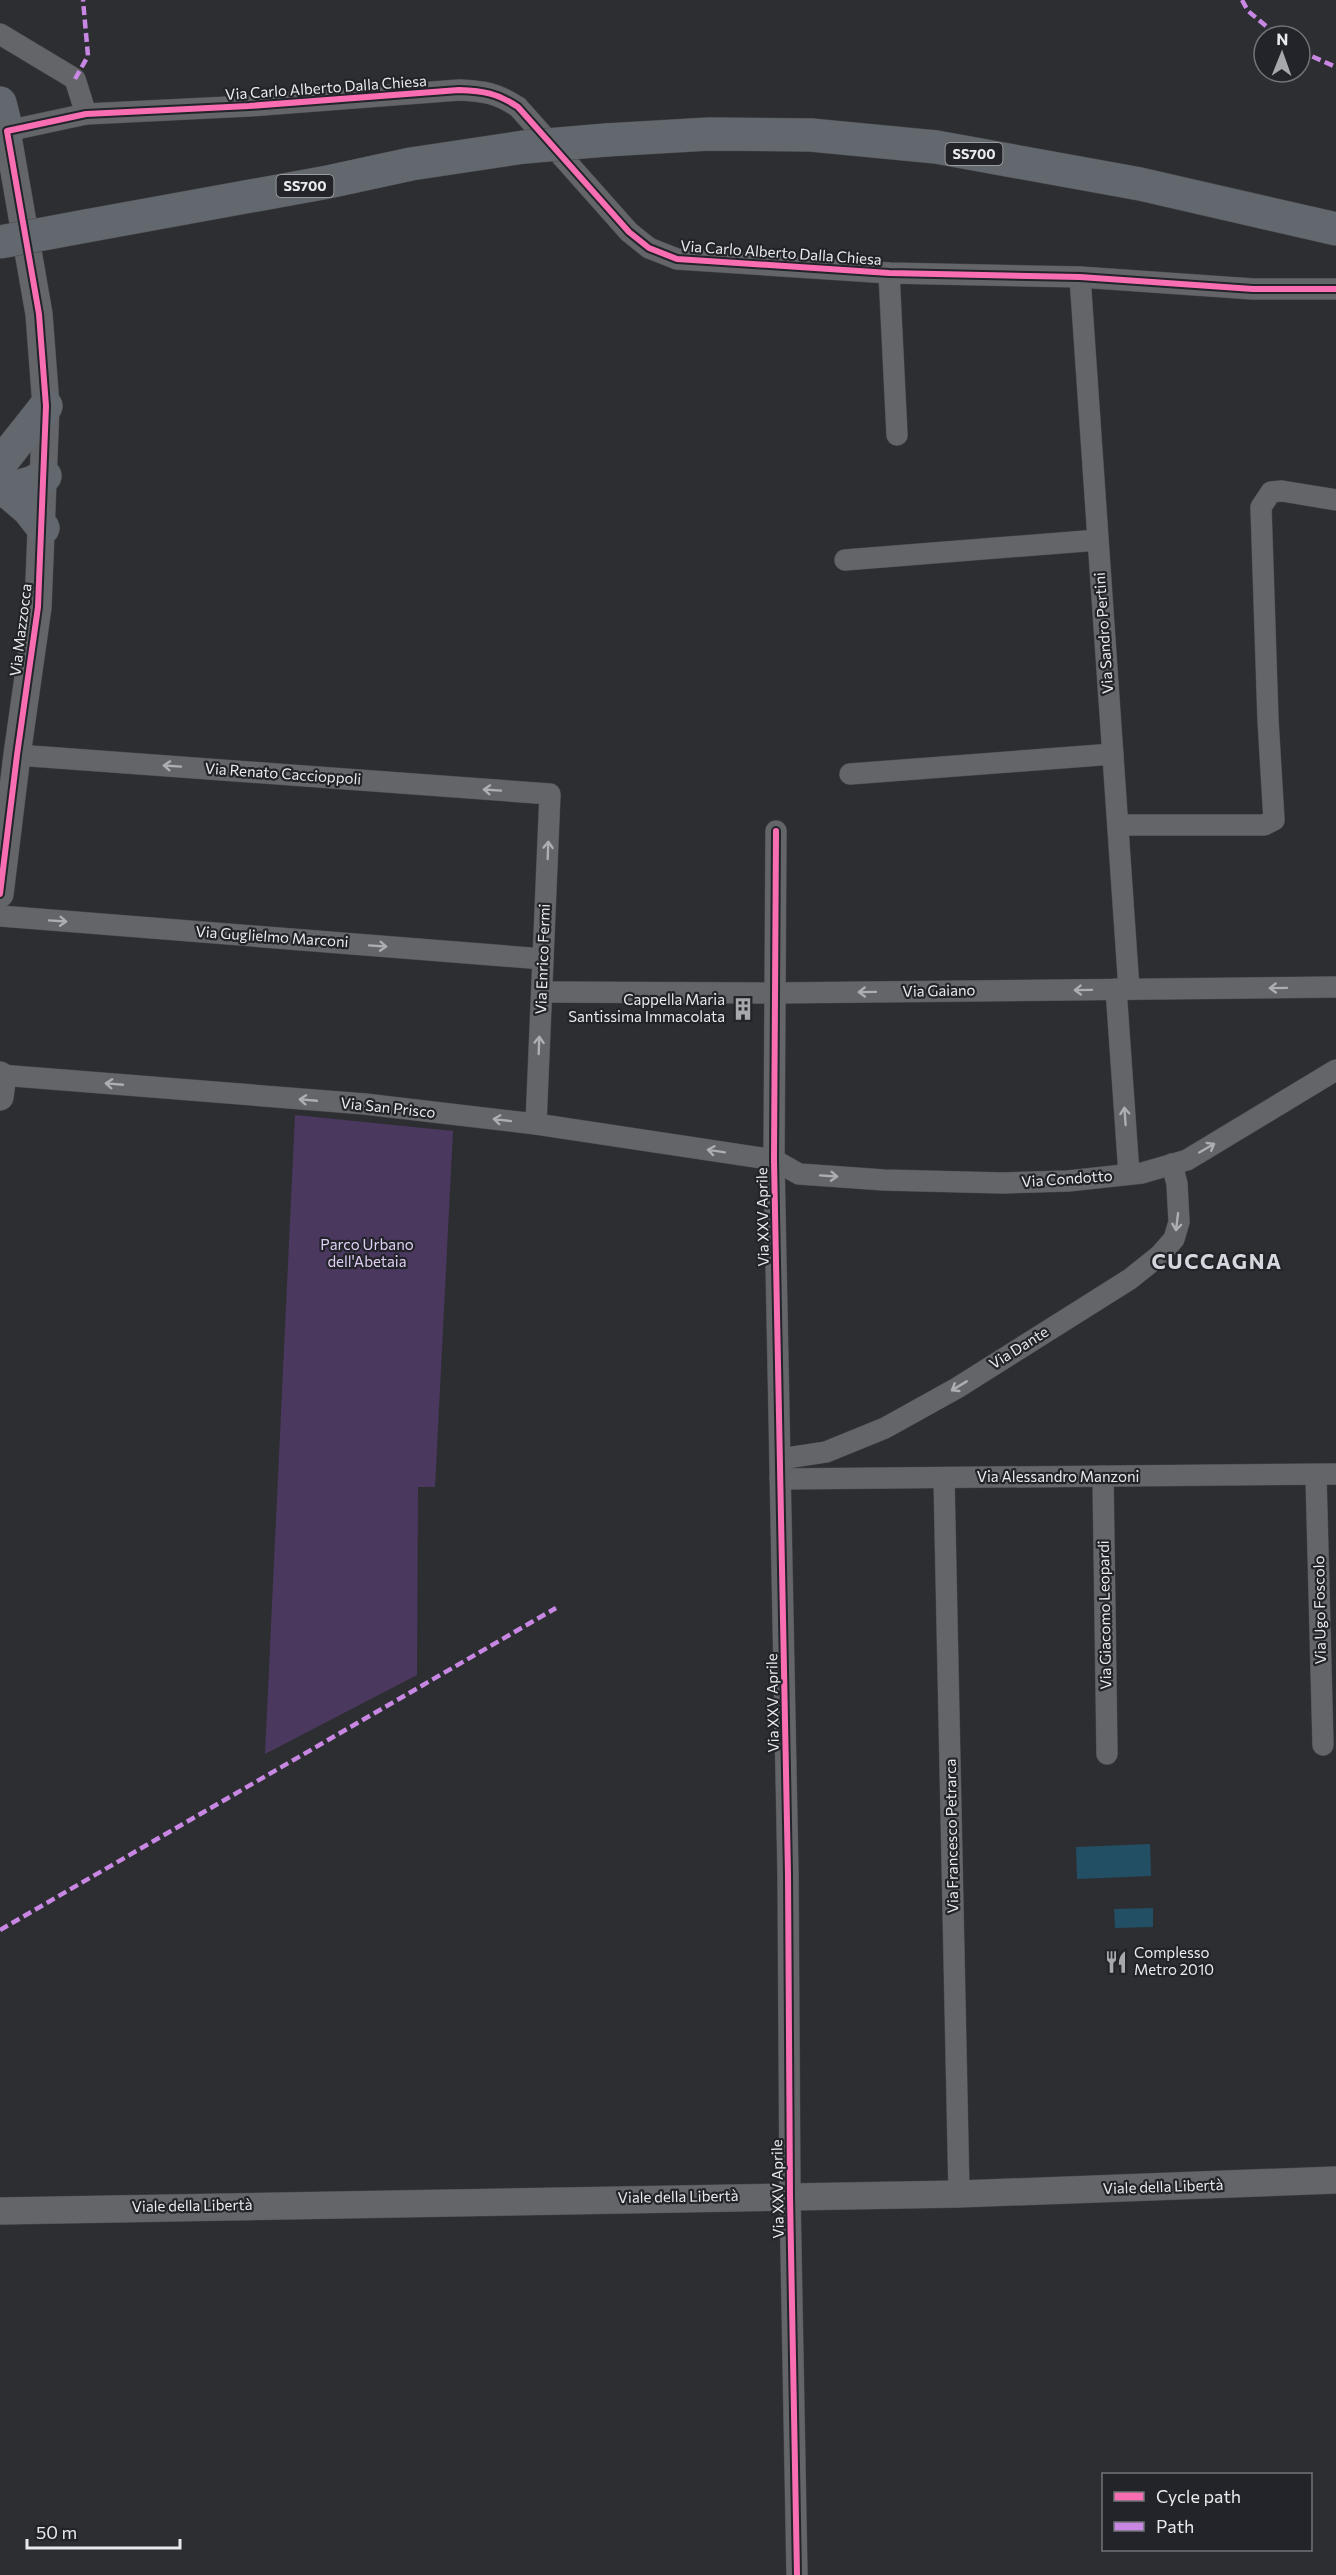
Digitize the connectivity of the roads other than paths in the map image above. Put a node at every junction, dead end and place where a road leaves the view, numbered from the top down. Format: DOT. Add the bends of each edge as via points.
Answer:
graph roads {
  1 [pos="0,34"];
  2 [pos="86,114"];
  3 [pos="3,117"];
  4 [pos="1336,229"];
  5 [pos="0,242"];
  6 [pos="890,273"];
  7 [pos="1080,278"];
  8 [pos="1336,289"];
  9 [pos="46,406"];
  10 [pos="897,435"];
  11 [pos="45,476"];
  12 [pos="2,477"];
  13 [pos="1336,500"];
  14 [pos="43,528"];
  15 [pos="1098,540"];
  16 [pos="845,560"];
  17 [pos="1113,754"];
  18 [pos="17,755"];
  19 [pos="850,774"];
  20 [pos="550,794"];
  21 [pos="1118,825"];
  22 [pos="776,831"];
  23 [pos="0,894"];
  24 [pos="0,916"];
  25 [pos="543,959"];
  26 [pos="1336,987"];
  27 [pos="1123,989"];
  28 [pos="542,992"];
  29 [pos="774,993"];
  30 [pos="1336,1070"];
  31 [pos="0,1075"];
  32 [pos="0,1096"];
  33 [pos="536,1124"];
  34 [pos="774,1160"];
  35 [pos="1172,1164"];
  36 [pos="1129,1174"];
  37 [pos="780,1469"];
  38 [pos="1326,1475"];
  39 [pos="1103,1476"];
  40 [pos="944,1478"];
  41 [pos="1323,1745"];
  42 [pos="1107,1754"];
  43 [pos="1336,2180"];
  44 [pos="959,2194"];
  45 [pos="790,2196"];
  46 [pos="6,2207"];
  47 [pos="797,2575"];
  1 -- 2 [label="street" via="75,79"];
  2 -- 3 [label="street, Via Carlo Alberto Dalla Chiesa"];
  2 -- 6 [label="street, Via Carlo Alberto Dalla Chiesa" via="482,91 501,96 518,107 629,232 649,248 677,259"];
  3 -- 9 [label="street, Via Mazzocca" via="39,314"];
  4 -- 5 [label="highway, SS700, bridge" via="1140,184 936,147 811,135 709,134 524,147 411,164"];
  6 -- 7 [label="street, Via Carlo Alberto Dalla Chiesa"];
  6 -- 10 [label="street"];
  7 -- 8 [label="street, Via Carlo Alberto Dalla Chiesa" via="1253,289"];
  7 -- 15 [label="street, Via Sandro Pertini"];
  9 -- 11 [label="street, Via Mazzocca"];
  9 -- 12 [label="highway"];
  11 -- 12 [label="highway"];
  11 -- 14 [label="street, Via Mazzocca"];
  12 -- 14 [label="highway"];
  13 -- 21 [label="street" via="1271,492 1261,507 1274,820 1264,825"];
  14 -- 18 [label="street, Via Mazzocca" via="38,607"];
  15 -- 16 [label="street"];
  15 -- 17 [label="street, Via Sandro Pertini"];
  17 -- 19 [label="street"];
  17 -- 21 [label="street, Via Sandro Pertini"];
  20 -- 18 [label="street, Via Renato Caccioppoli, one-way"];
  18 -- 23 [label="street, Via Mazzocca"];
  25 -- 20 [label="street, Via Enrico Fermi, one-way"];
  21 -- 27 [label="street, Via Sandro Pertini"];
  22 -- 29 [label="street, Via XXV Aprile"];
  24 -- 25 [label="street, Via Guglielmo Marconi, one-way"];
  25 -- 28 [label="street, Via Enrico Fermi"];
  26 -- 27 [label="street, Via Gaiano, one-way"];
  27 -- 29 [label="street, Via Gaiano, one-way"];
  36 -- 27 [label="street, Via Sandro Pertini, one-way"];
  28 -- 29 [label="street, Via Gaiano"];
  33 -- 28 [label="street, Via Enrico Fermi, one-way"];
  29 -- 34 [label="street, Via XXV Aprile"];
  35 -- 30 [label="street, Via Condotto, one-way" via="1187,1160"];
  31 -- 32 [label="street"];
  33 -- 31 [label="street, Via San Prisco, one-way" via="365,1104"];
  34 -- 33 [label="street, Via San Prisco, one-way"];
  34 -- 36 [label="street, Via Condotto, one-way" via="799,1174 884,1180 1003,1183"];
  34 -- 37 [label="street, Via XXV Aprile"];
  35 -- 36 [label="street, Via Condotto"];
  35 -- 37 [label="street, Via Dante, one-way" via="1179,1222 1174,1239 1130,1279 957,1388 885,1428"];
  37 -- 40 [label="street, Via Alessandro Manzoni"];
  37 -- 45 [label="street, Via XXV Aprile"];
  38 -- 39 [label="street, Via Alessandro Manzoni"];
  38 -- 41 [label="street, Via Ugo Foscolo"];
  39 -- 40 [label="street, Via Alessandro Manzoni"];
  39 -- 42 [label="street, Via Giacomo Leopardi"];
  40 -- 44 [label="street, Via Francesco Petrarca"];
  43 -- 44 [label="street, Viale della Libertà"];
  44 -- 45 [label="street, Viale della Libertà"];
  45 -- 46 [label="street, Viale della Libertà"];
  45 -- 47 [label="street, Via XXV Aprile"];
}
